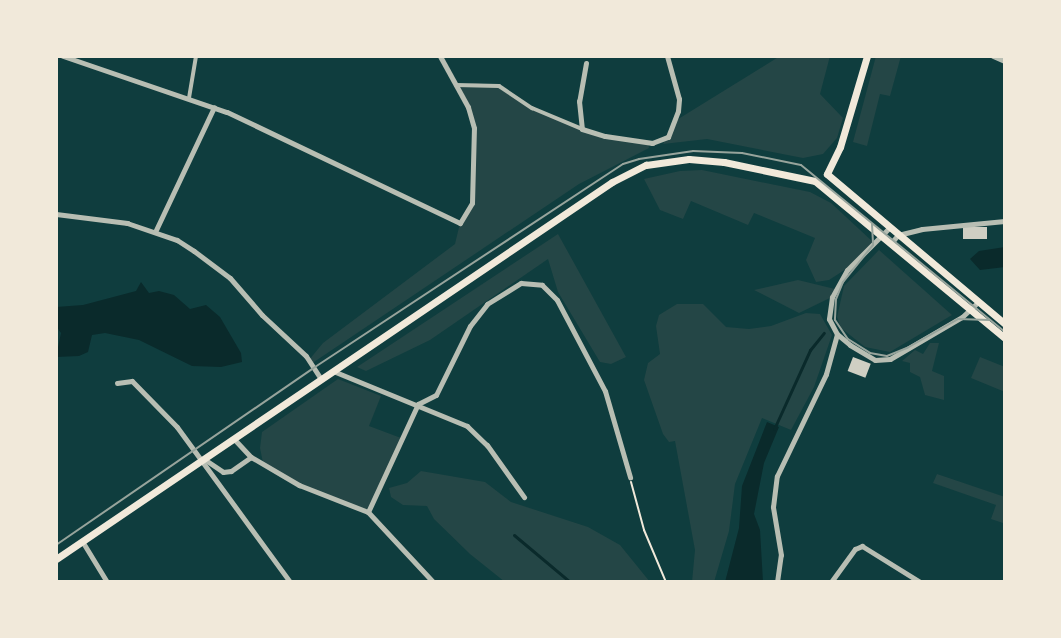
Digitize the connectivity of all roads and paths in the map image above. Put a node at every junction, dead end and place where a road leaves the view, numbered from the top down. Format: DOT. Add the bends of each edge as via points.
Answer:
graph roads {
  1 [pos="63,56"];
  2 [pos="196,56"];
  3 [pos="440,56"];
  4 [pos="667,56"];
  5 [pos="867,56"];
  6 [pos="993,56"];
  7 [pos="1005,61"];
  8 [pos="586,63"];
  9 [pos="456,85"];
  10 [pos="189,98"];
  11 [pos="214,107"];
  12 [pos="582,129"];
  13 [pos="827,174"];
  14 [pos="812,179"];
  15 [pos="827,189"];
  16 [pos="56,214"];
  17 [pos="1005,221"];
  18 [pos="889,228"];
  19 [pos="155,232"];
  20 [pos="898,235"];
  21 [pos="882,236"];
  22 [pos="891,243"];
  23 [pos="978,302"];
  24 [pos="971,310"];
  25 [pos="1005,324"];
  26 [pos="837,334"];
  27 [pos="1005,338"];
  28 [pos="333,371"];
  29 [pos="321,379"];
  30 [pos="117,383"];
  31 [pos="418,404"];
  32 [pos="233,438"];
  33 [pos="251,457"];
  34 [pos="203,458"];
  35 [pos="630,477"];
  36 [pos="524,497"];
  37 [pos="368,512"];
  38 [pos="82,541"];
  39 [pos="56,559"];
  40 [pos="107,582"];
  41 [pos="290,582"];
  42 [pos="433,582"];
  43 [pos="666,582"];
  44 [pos="777,582"];
  45 [pos="831,582"];
  46 [pos="920,582"];
  1 -- 10 [label="street"];
  2 -- 10 [label="street"];
  3 -- 9 [label="street"];
  4 -- 12 [label="street" via="679,99 668,137 640,142"];
  5 -- 13 [label="main road"];
  6 -- 7 [label="street"];
  8 -- 12 [label="street" via="579,101"];
  9 -- 11 [label="street" via="474,128 472,203 460,223"];
  9 -- 12 [label="street" via="499,86 532,108"];
  10 -- 11 [label="street"];
  11 -- 19 [label="street"];
  13 -- 14 [label="main road"];
  13 -- 15 [label="main road"];
  13 -- 18 [label="main road"];
  14 -- 15 [label="main road"];
  14 -- 28 [label="main road" via="698,160 646,165 612,182"];
  15 -- 21 [label="main road"];
  16 -- 19 [label="street" via="112,219"];
  17 -- 20 [label="street"];
  18 -- 20 [label="main road"];
  18 -- 21 [label="street"];
  19 -- 29 [label="street" via="186,246 230,278 306,356"];
  20 -- 22 [label="street"];
  20 -- 23 [label="main road"];
  21 -- 22 [label="main road"];
  21 -- 26 [label="street" via="835,289 829,319"];
  22 -- 24 [label="main road"];
  23 -- 24 [label="street"];
  23 -- 25 [label="main road"];
  24 -- 26 [label="street" via="890,359 862,354"];
  24 -- 27 [label="main road"];
  26 -- 44 [label="street" via="826,374 777,476"];
  28 -- 29 [label="main road"];
  28 -- 31 [label="street"];
  29 -- 32 [label="main road"];
  30 -- 34 [label="street" via="132,381"];
  31 -- 35 [label="street" via="436,395 470,326 487,304 521,283 536,283 554,295 605,391"];
  31 -- 36 [label="street" via="476,434"];
  31 -- 37 [label="street"];
  32 -- 33 [label="street"];
  32 -- 34 [label="main road"];
  33 -- 34 [label="street" via="223,472"];
  33 -- 37 [label="street" via="299,485"];
  34 -- 38 [label="main road"];
  34 -- 41 [label="street"];
  35 -- 43 [label="path" via="640,519"];
  37 -- 42 [label="street"];
  38 -- 39 [label="main road"];
  38 -- 40 [label="street"];
  45 -- 46 [label="street" via="862,546"];
}
